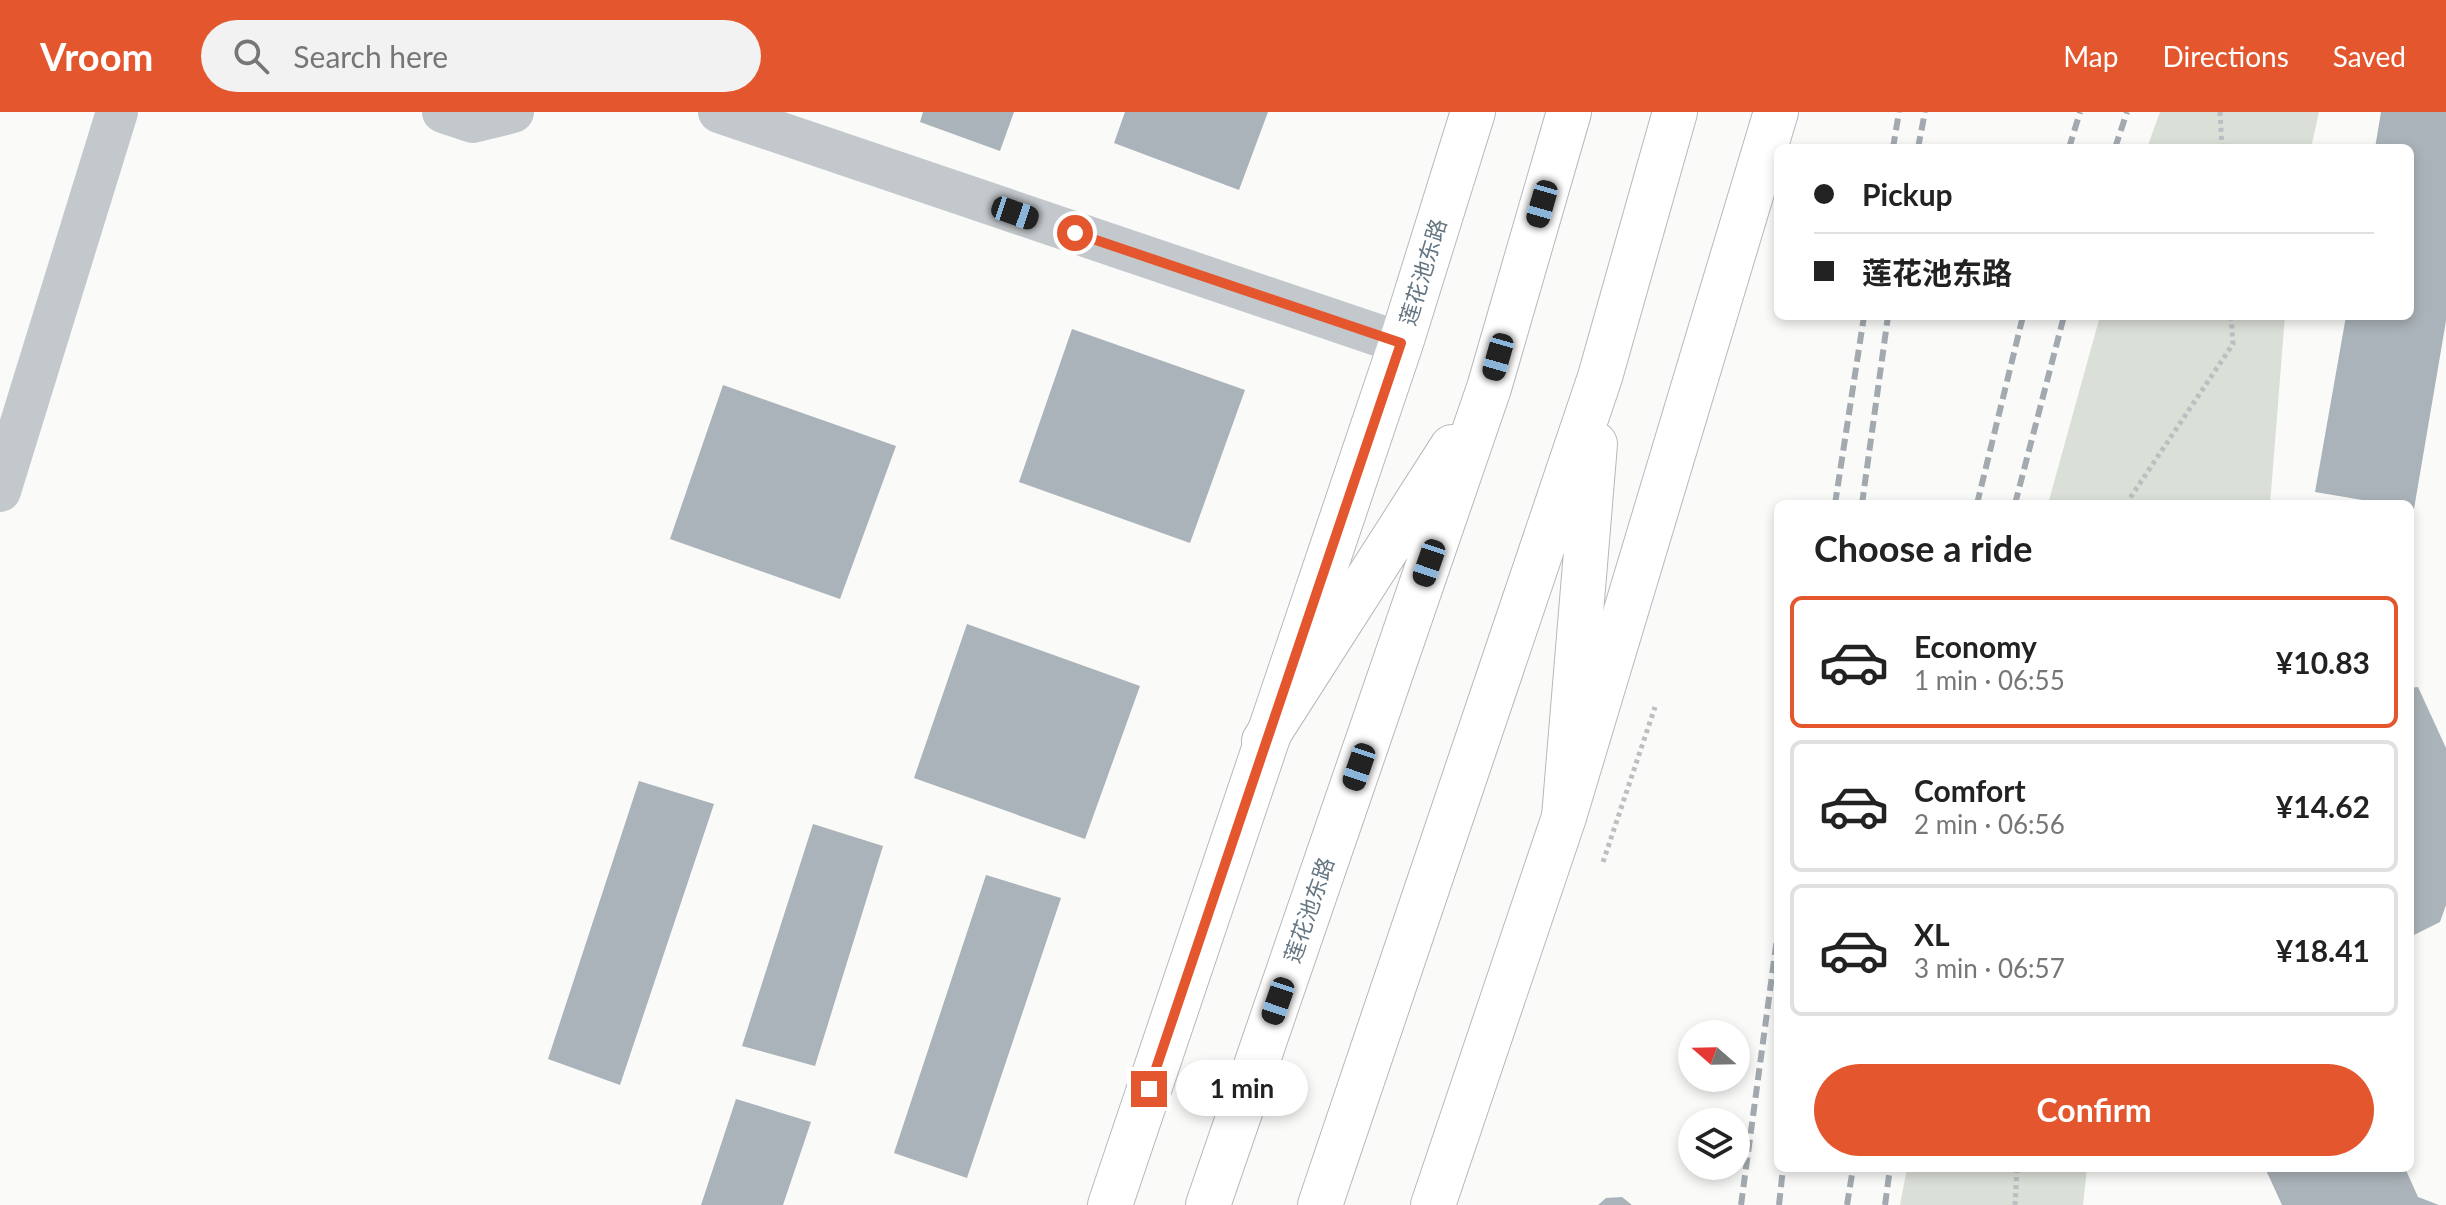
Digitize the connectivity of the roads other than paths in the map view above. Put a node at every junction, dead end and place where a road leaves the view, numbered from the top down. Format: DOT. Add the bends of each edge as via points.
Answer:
graph roads {
  1 [pos="117,112"];
  2 [pos="443,112"];
  3 [pos="513,112"];
  4 [pos="719,112"];
  5 [pos="1473,112"];
  6 [pos="1569,112"];
  7 [pos="1675,112"];
  8 [pos="1776,112"];
  9 [pos="1401,343"];
  10 [pos="1600,377"];
  11 [pos="1489,388"];
  12 [pos="0,491"];
  13 [pos="1264,741"];
  14 [pos="1564,817"];
  15 [pos="1110,1205"];
  16 [pos="1208,1205"];
  17 [pos="1320,1205"];
  18 [pos="1433,1205"];
  1 -- 12 [label="street"];
  2 -- 3 [label="street" via="473,122"];
  4 -- 9 [label="street"];
  5 -- 9 [label="main road, 莲花池东路"];
  6 -- 11 [label="main road, 莲花池东路"];
  7 -- 10 [label="main road"];
  8 -- 14 [label="main road"];
  9 -- 13 [label="main road, 莲花池东路"];
  10 -- 14 [label="main road"];
  10 -- 17 [label="main road"];
  11 -- 13 [label="main road"];
  11 -- 16 [label="main road, 莲花池东路"];
  13 -- 15 [label="main road, 莲花池东路"];
  14 -- 18 [label="main road"];
}
